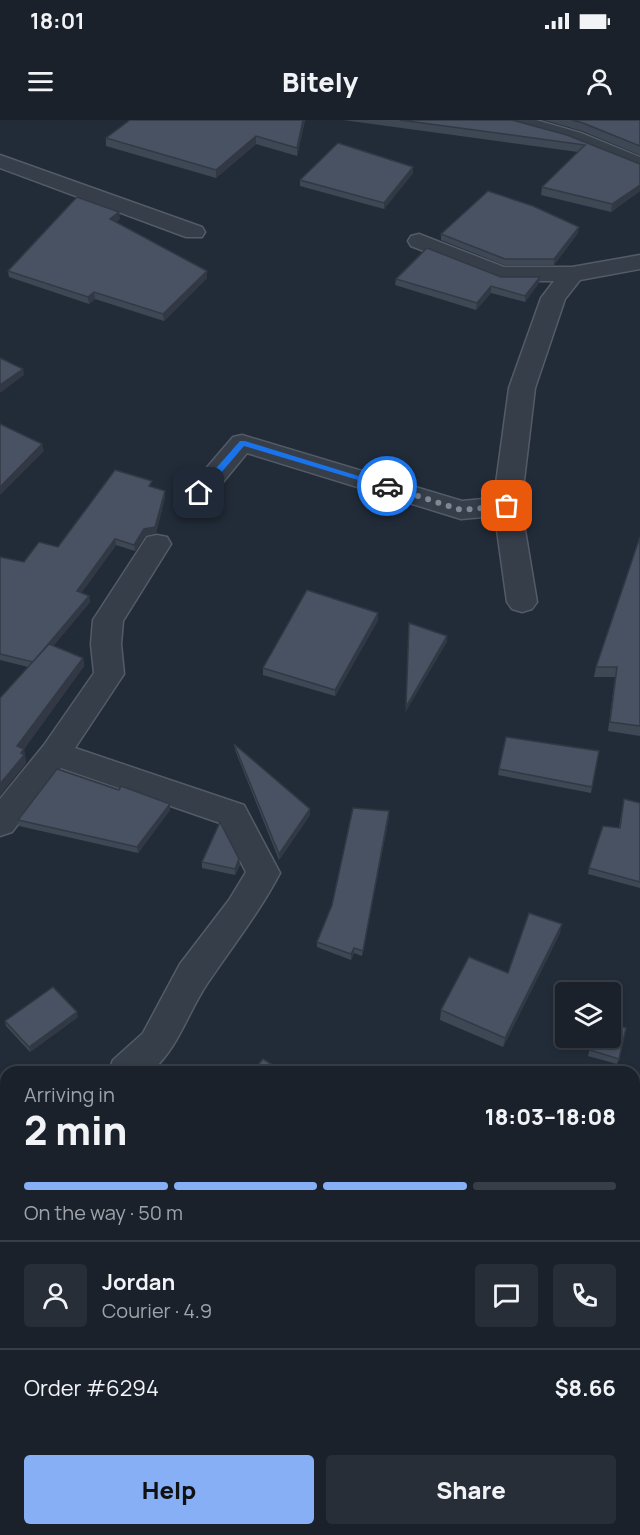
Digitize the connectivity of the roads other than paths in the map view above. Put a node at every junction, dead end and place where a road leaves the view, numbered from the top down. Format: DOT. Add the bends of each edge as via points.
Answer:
graph roads {
  1 [pos="513,120"];
  2 [pos="0,161"];
  3 [pos="640,165"];
  4 [pos="194,232"];
  5 [pos="419,241"];
  6 [pos="640,262"];
  7 [pos="572,274"];
  8 [pos="199,493"];
  9 [pos="507,506"];
  10 [pos="157,544"];
  11 [pos="522,602"];
  12 [pos="55,753"];
  13 [pos="0,823"];
  14 [pos="132,1066"];
  1 -- 3 [label="street" via="574,137"];
  2 -- 4 [label="street"];
  5 -- 7 [label="street" via="501,274"];
  6 -- 7 [label="street"];
  7 -- 9 [label="street" via="553,298 522,388"];
  8 -- 9 [label="street" via="242,443 461,510"];
  9 -- 11 [label="street"];
  10 -- 12 [label="street" via="108,620 109,674"];
  12 -- 13 [label="street"];
  12 -- 14 [label="street" via="232,814 262,873 241,910 193,975 156,1044"];
}
